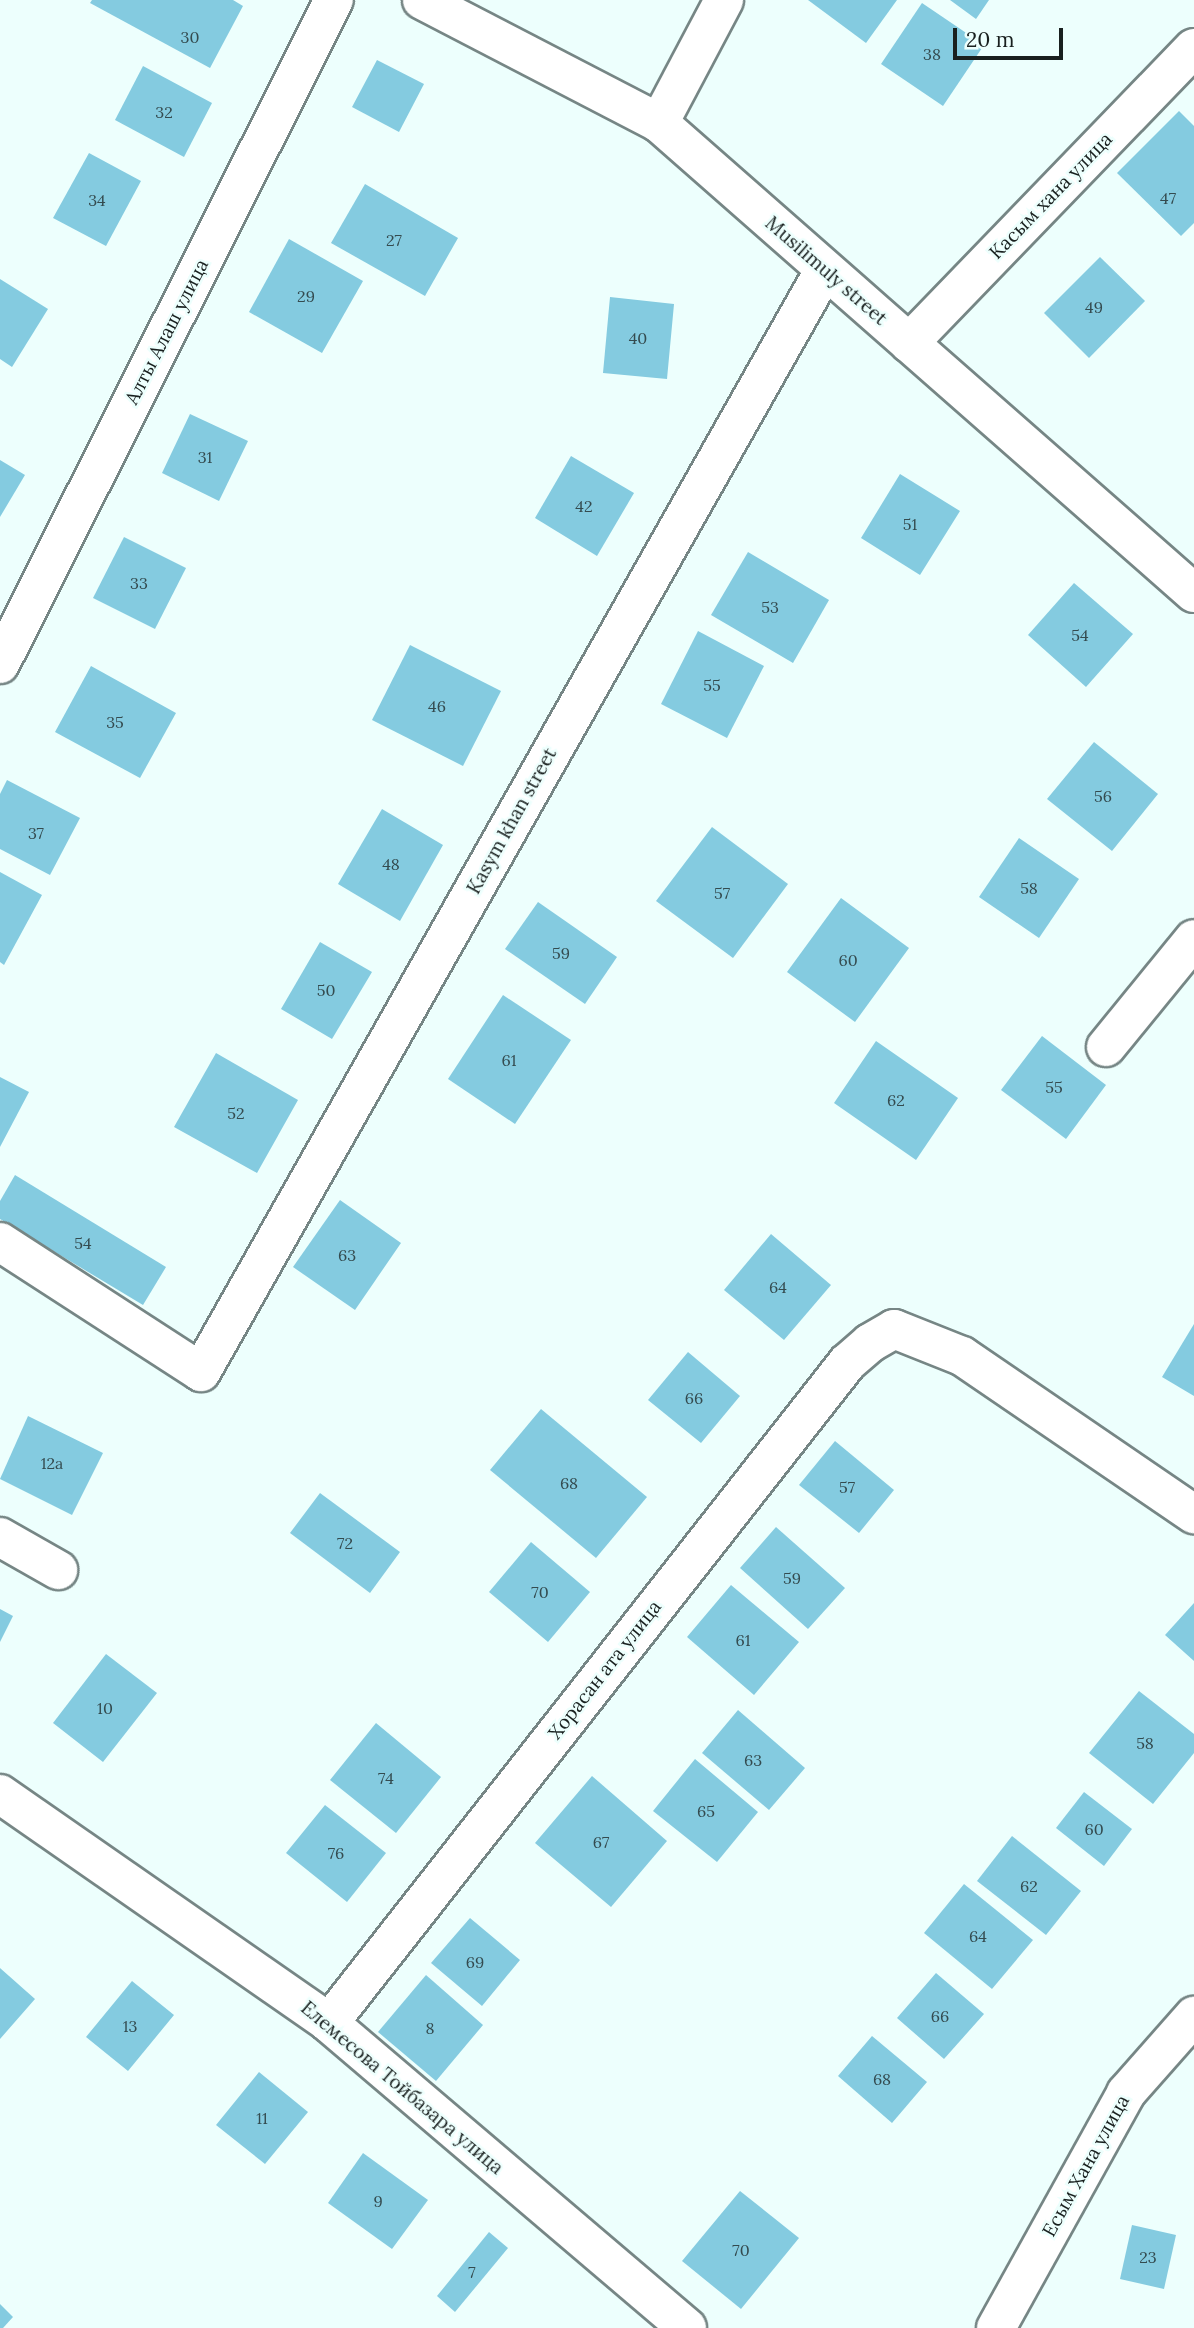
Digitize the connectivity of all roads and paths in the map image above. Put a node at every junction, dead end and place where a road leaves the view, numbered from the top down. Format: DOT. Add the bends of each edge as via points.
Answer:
graph roads {
  1 [pos="334,0"];
  2 [pos="422,0"];
  3 [pos="724,0"];
  4 [pos="1194,48"];
  5 [pos="659,123"];
  6 [pos="824,271"];
  7 [pos="909,343"];
  8 [pos="1194,593"];
  9 [pos="0,664"];
  10 [pos="1194,939"];
  11 [pos="1106,1046"];
  12 [pos="0,1242"];
  13 [pos="1194,1514"];
  14 [pos="0,1537"];
  15 [pos="58,1570"];
  16 [pos="0,1794"];
  17 [pos="1194,2016"];
  18 [pos="328,2023"];
  19 [pos="688,2328"];
  20 [pos="996,2328"];
  1 -- 9 [label="street, Алты Алаш улица"];
  2 -- 5 [label="street, Musilimuly street"];
  3 -- 5 [label="street"];
  4 -- 7 [label="street, Касым хана улица"];
  5 -- 6 [label="street, Musilimuly street"];
  6 -- 7 [label="street, Musilimuly street"];
  6 -- 12 [label="street, Kasym khan street" via="201,1372"];
  7 -- 8 [label="street, Musilimuly street"];
  10 -- 11 [label="street"];
  13 -- 18 [label="street, Хорасан ата улица" via="962,1356 894,1329 847,1363"];
  14 -- 15 [label="street"];
  16 -- 18 [label="street, Елемесова Тойбазара улица"];
  17 -- 20 [label="street, Есым Хана улица" via="1126,2093"];
  18 -- 19 [label="street, Елемесова Тойбазара улица"];
}
